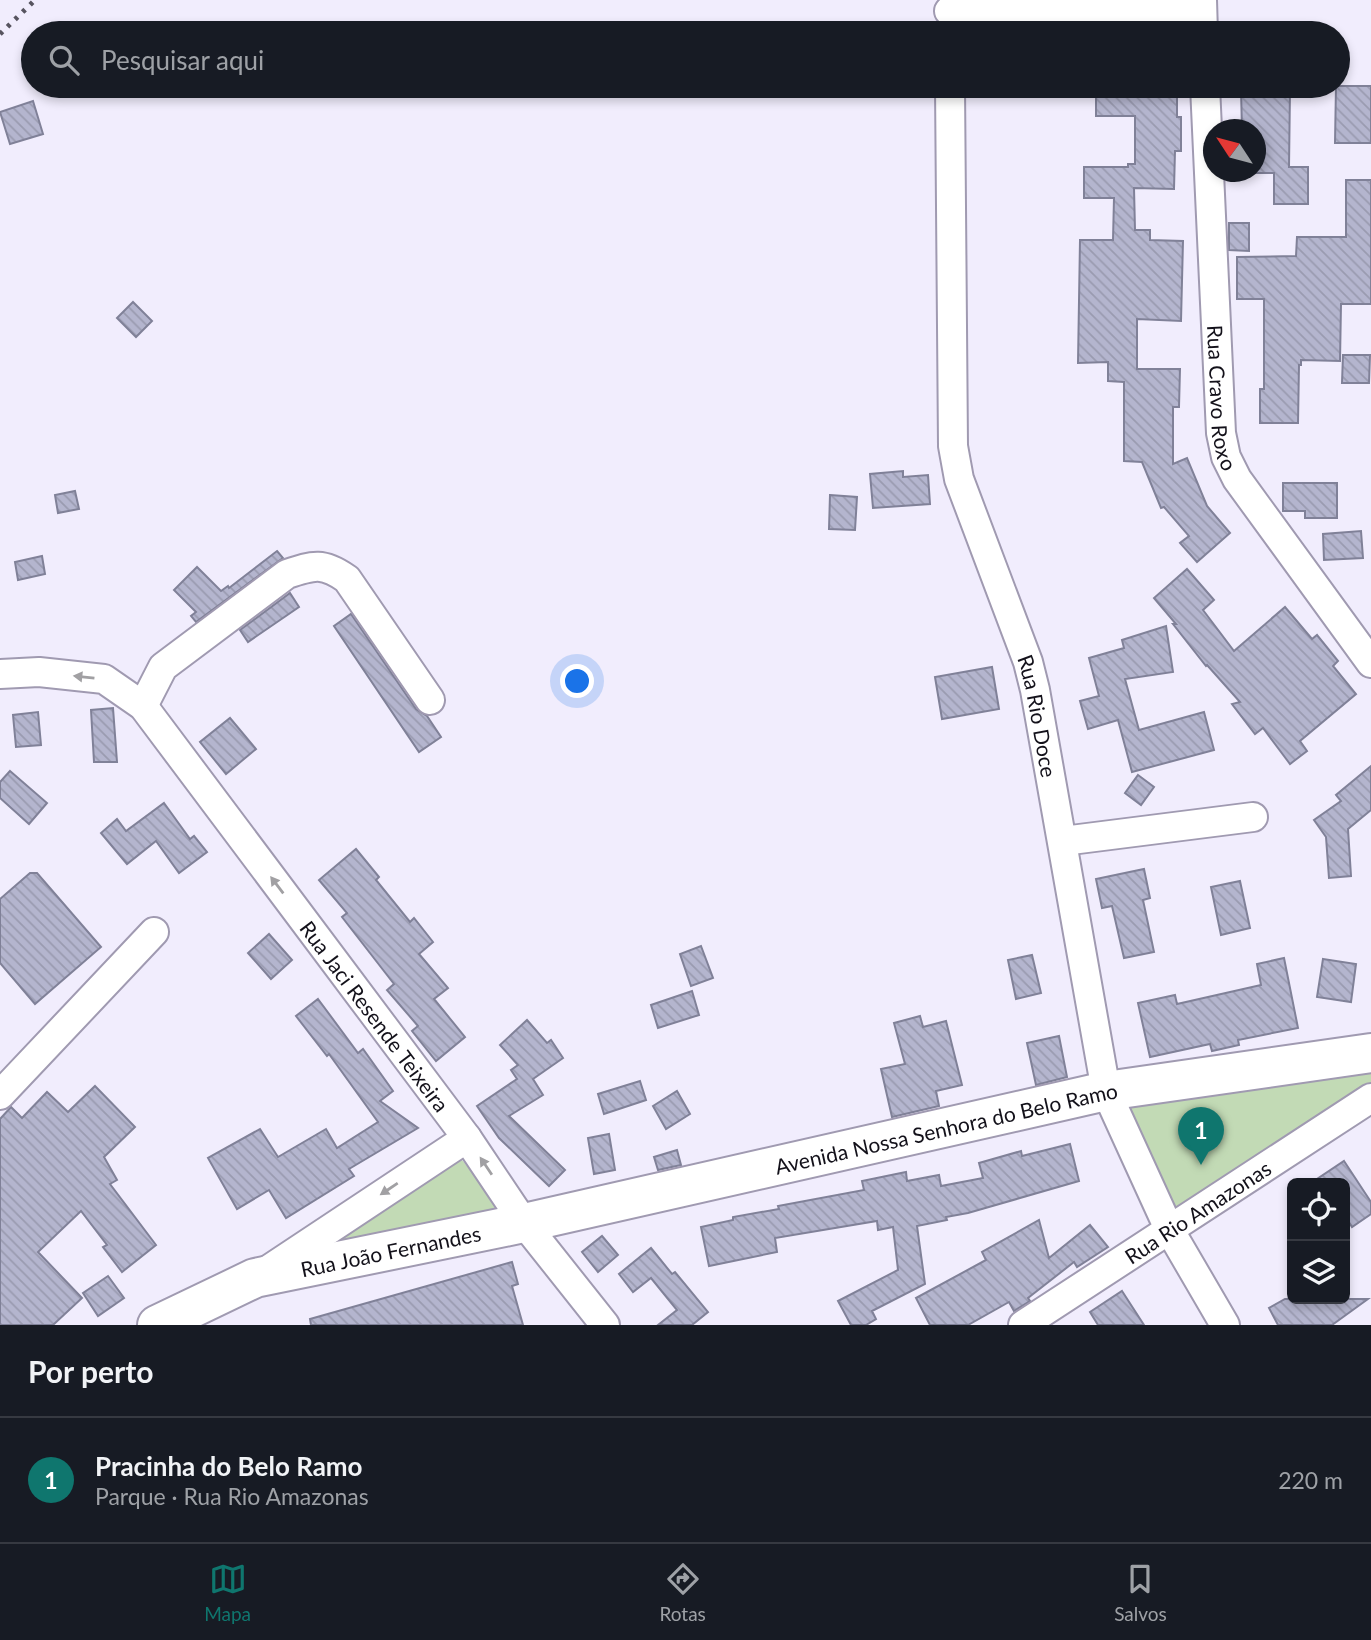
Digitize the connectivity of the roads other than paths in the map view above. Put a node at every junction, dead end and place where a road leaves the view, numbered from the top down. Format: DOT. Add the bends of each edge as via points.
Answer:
graph roads {
  1 [pos="1202,14"];
  2 [pos="949,15"];
  3 [pos="950,98"];
  4 [pos="1206,98"];
  5 [pos="1371,663"];
  6 [pos="0,674"];
  7 [pos="430,700"];
  8 [pos="143,706"];
  9 [pos="1253,817"];
  10 [pos="1063,841"];
  11 [pos="154,932"];
  12 [pos="1371,1053"];
  13 [pos="1106,1091"];
  14 [pos="0,1095"];
  15 [pos="1371,1098"];
  16 [pos="467,1138"];
  17 [pos="524,1223"];
  18 [pos="1169,1229"];
  19 [pos="256,1278"];
  20 [pos="157,1325"];
  21 [pos="605,1325"];
  22 [pos="1023,1325"];
  23 [pos="1225,1325"];
  1 -- 2 [label="street"];
  3 -- 10 [label="street, Rua Rio Doce" via="953,446 959,479 1028,662"];
  4 -- 5 [label="street, Rua Cravo Roxo" via="1220,433 1226,457 1237,479"];
  8 -- 6 [label="street, Rua Jaci Resende Teixeira, one-way" via="104,678"];
  7 -- 8 [label="street" via="347,579 329,566 311,566 287,574 163,667"];
  16 -- 8 [label="street, Rua Jaci Resende Teixeira, one-way"];
  9 -- 10 [label="street"];
  10 -- 13 [label="street, Rua Rio Doce"];
  11 -- 14 [label="street"];
  12 -- 13 [label="street, Avenida Nossa Senhora do Belo Ramo"];
  13 -- 17 [label="street, Avenida Nossa Senhora do Belo Ramo"];
  13 -- 18 [label="street, Rua Rio Doce"];
  15 -- 18 [label="street, Rua Rio Amazonas"];
  17 -- 16 [label="street, Rua Jaci Resende Teixeira, one-way"];
  16 -- 19 [label="street, Rua João Fernandes, one-way"];
  17 -- 19 [label="street, Rua João Fernandes"];
  17 -- 21 [label="street, Rua Jaci Resende Teixeira"];
  18 -- 22 [label="street, Rua Rio Amazonas"];
  18 -- 23 [label="street, Rua Rio Doce"];
  19 -- 20 [label="street, Rua João Fernandes"];
}
